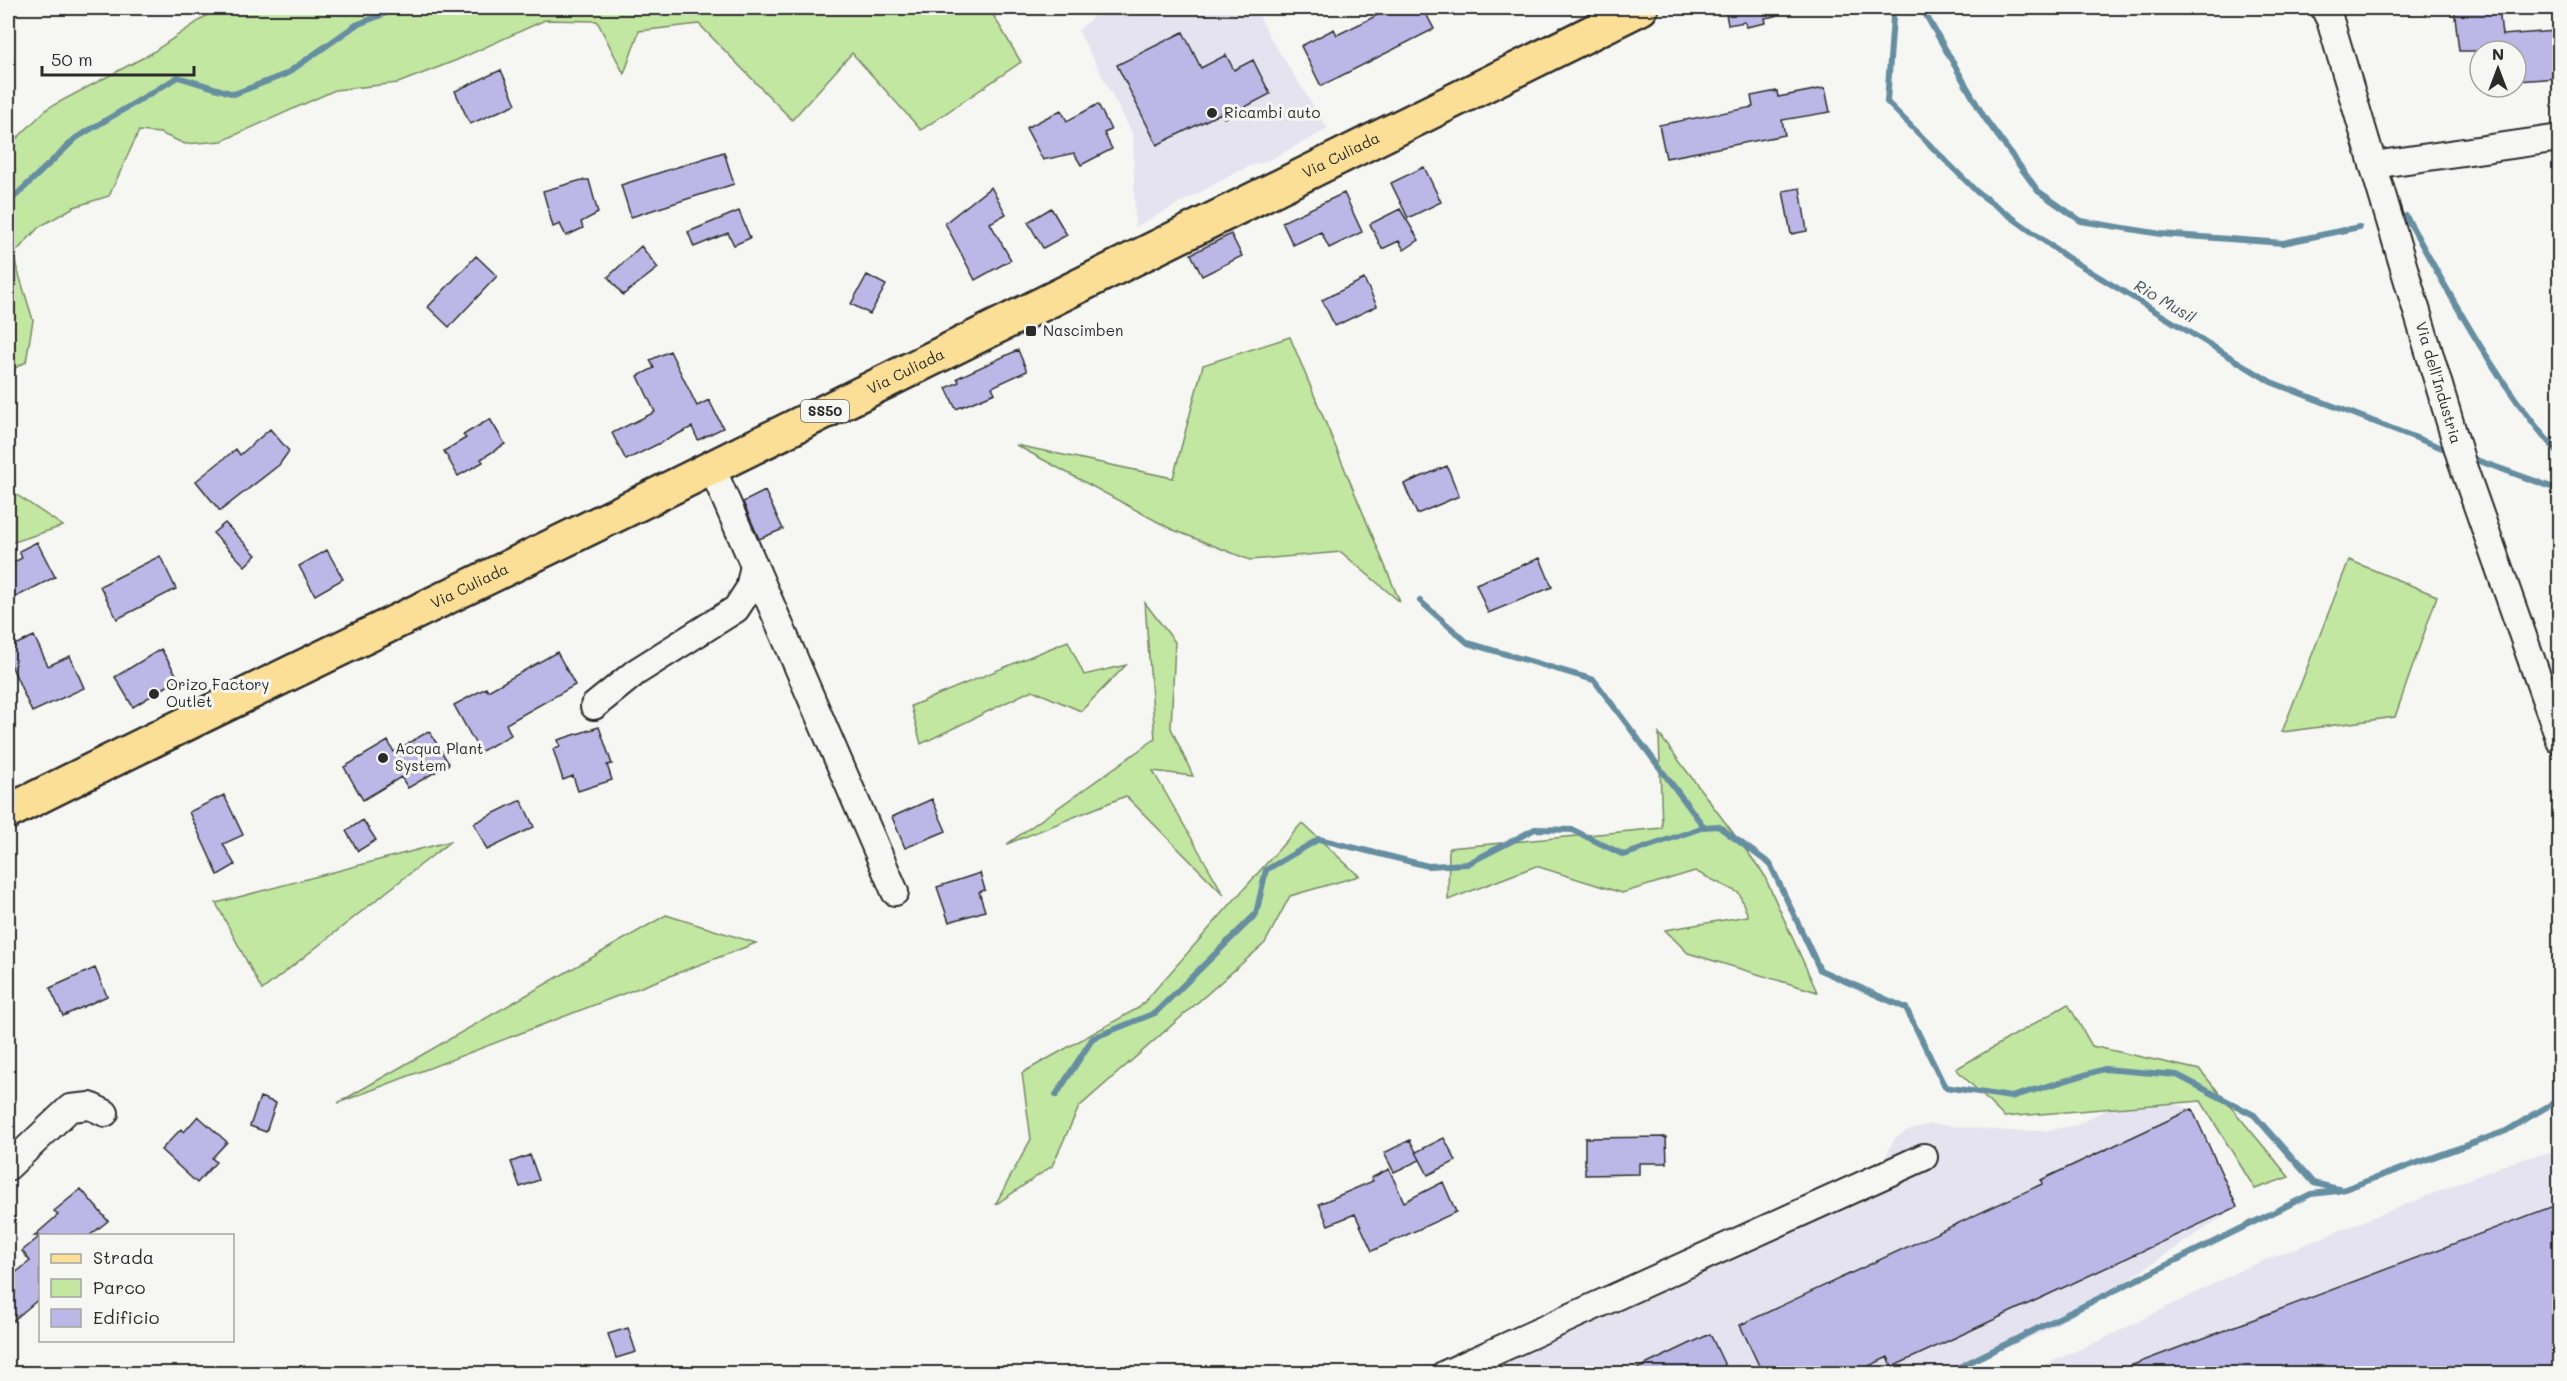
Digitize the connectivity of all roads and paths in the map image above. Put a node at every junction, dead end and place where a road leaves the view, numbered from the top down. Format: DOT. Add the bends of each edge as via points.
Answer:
graph roads {
  1 [pos="1641,8"];
  2 [pos="2328,12"];
  3 [pos="2559,138"];
  4 [pos="2373,165"];
  5 [pos="712,468"];
  6 [pos="754,565"];
  7 [pos="594,706"];
  8 [pos="2559,741"];
  9 [pos="8,812"];
  10 [pos="896,892"];
  11 [pos="105,1113"];
  12 [pos="1924,1157"];
  13 [pos="8,1167"];
  14 [pos="1445,1374"];
  1 -- 5 [label="main road, Via Culiada / SS50"];
  2 -- 4 [label="street, Via dell'Industria"];
  3 -- 4 [label="street"];
  4 -- 8 [label="street, Via dell'Industria" via="2463,466"];
  5 -- 6 [label="street"];
  5 -- 9 [label="main road, Via Culiada / SS50"];
  6 -- 7 [label="street" via="749,589 736,609 636,672"];
  6 -- 10 [label="street"];
  11 -- 13 [label="street" via="90,1106 70,1108"];
  12 -- 14 [label="street"];
}
